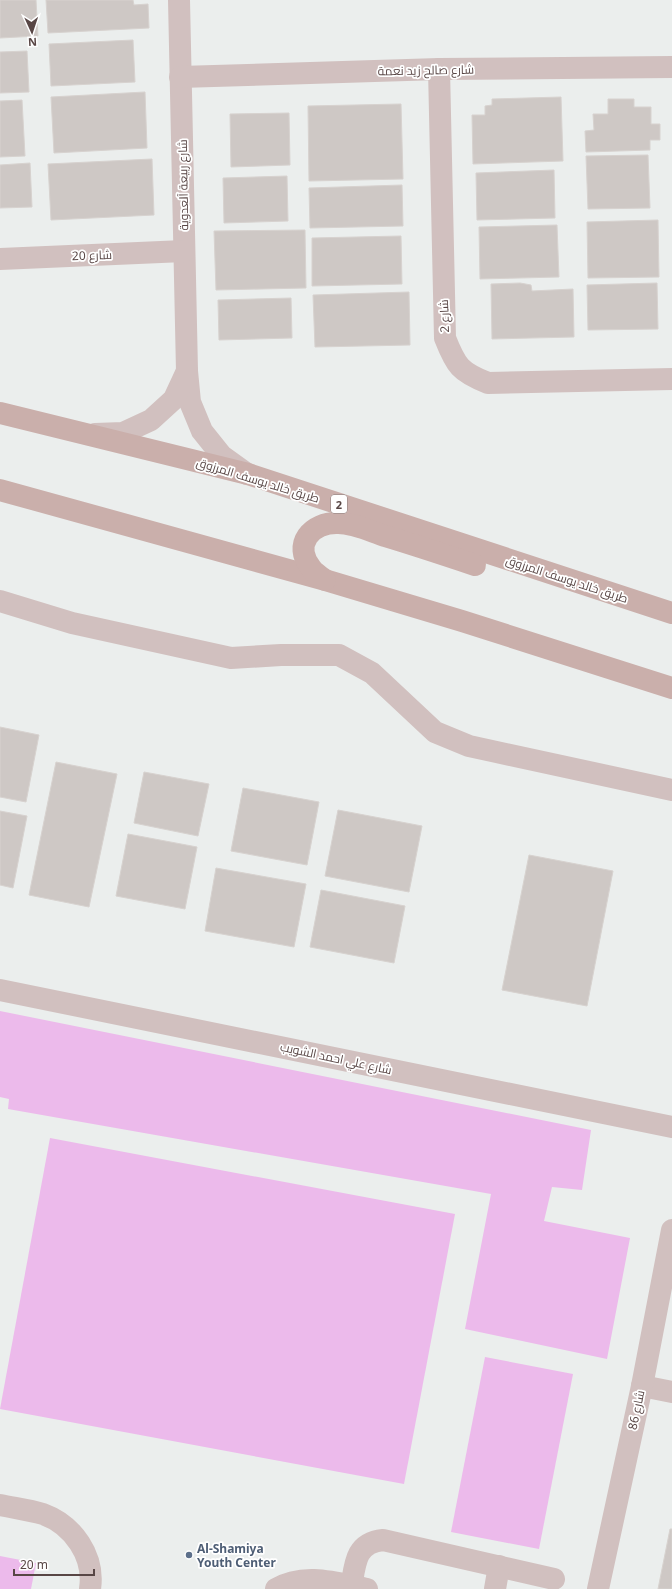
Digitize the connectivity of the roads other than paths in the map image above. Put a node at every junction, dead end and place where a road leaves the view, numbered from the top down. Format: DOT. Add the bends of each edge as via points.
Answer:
graph roads {
  1 [pos="179,0"];
  2 [pos="672,67"];
  3 [pos="438,69"];
  4 [pos="180,77"];
  5 [pos="184,251"];
  6 [pos="0,259"];
  7 [pos="187,371"];
  8 [pos="672,379"];
  9 [pos="0,413"];
  10 [pos="91,434"];
  11 [pos="248,474"];
  12 [pos="0,490"];
  13 [pos="325,580"];
  14 [pos="0,601"];
  15 [pos="667,612"];
  16 [pos="672,688"];
  17 [pos="672,790"];
  18 [pos="0,990"];
  19 [pos="672,1127"];
  20 [pos="672,1230"];
  21 [pos="642,1386"];
  22 [pos="672,1392"];
  23 [pos="0,1505"];
  24 [pos="499,1566"];
  25 [pos="554,1578"];
  26 [pos="356,1588"];
  27 [pos="90,1589"];
  28 [pos="276,1589"];
  29 [pos="495,1589"];
  30 [pos="598,1589"];
  1 -- 4 [label="street, شارع ربيعة آلعدوية"];
  2 -- 3 [label="street, شارع صالح زيد نعمة"];
  3 -- 4 [label="street, شارع صالح زيد نعمة"];
  3 -- 8 [label="street, شارع 2" via="445,338 453,360 468,375 488,383"];
  4 -- 5 [label="street, شارع ربيعة آلعدوية"];
  5 -- 6 [label="street, شارع 20"];
  5 -- 7 [label="street, شارع ربيعة آلعدوية"];
  7 -- 10 [label="street, شارع ربيعة آلعدوية" via="174,399 151,420 123,433"];
  7 -- 11 [label="street, شارع ربيعة آلعدوية" via="190,402 202,431 222,456"];
  9 -- 10 [label="main road, طريق خالد يوسف المرزوق / 2"];
  10 -- 11 [label="main road, طريق خالد يوسف المرزوق / 2"];
  11 -- 15 [label="main road, طريق خالد يوسف المرزوق / 2"];
  12 -- 13 [label="main road"];
  13 -- 15 [label="main road" via="307,562 304,545 309,533 319,526 338,523 356,526 538,585"];
  13 -- 16 [label="main road" via="470,623"];
  14 -- 17 [label="street" via="72,623 231,658 339,655 372,673 435,732 469,746"];
  18 -- 19 [label="street, شارع علي احمد الشويب"];
  20 -- 21 [label="street, شارع 86"];
  21 -- 22 [label="street"];
  21 -- 30 [label="street, شارع 86"];
  23 -- 27 [label="street" via="42,1514 62,1524 78,1539 88,1558"];
  24 -- 25 [label="street"];
  24 -- 26 [label="street" via="391,1542 375,1541 362,1549 357,1556"];
  24 -- 29 [label="street"];
  26 -- 28 [label="street" via="308,1579"];
}
